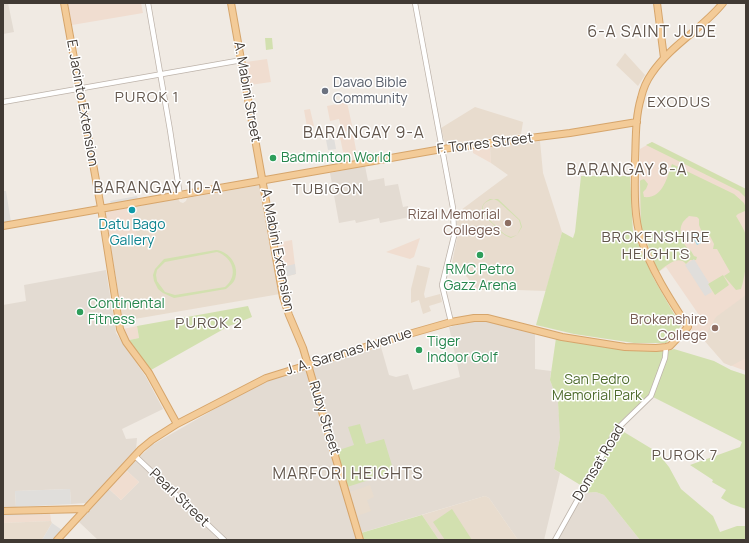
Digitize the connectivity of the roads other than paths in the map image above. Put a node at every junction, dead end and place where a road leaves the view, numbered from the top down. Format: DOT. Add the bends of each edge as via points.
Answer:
graph roads {
  1 [pos="64,3"];
  2 [pos="148,3"];
  3 [pos="232,3"];
  4 [pos="415,3"];
  5 [pos="657,3"];
  6 [pos="723,3"];
  7 [pos="664,58"];
  8 [pos="242,60"];
  9 [pos="160,74"];
  10 [pos="80,88"];
  11 [pos="3,102"];
  12 [pos="637,122"];
  13 [pos="442,149"];
  14 [pos="264,181"];
  15 [pos="180,196"];
  16 [pos="101,208"];
  17 [pos="3,226"];
  18 [pos="451,322"];
  19 [pos="666,348"];
  20 [pos="308,365"];
  21 [pos="177,424"];
  22 [pos="135,456"];
  23 [pos="86,509"];
  24 [pos="3,511"];
  25 [pos="57,540"];
  26 [pos="224,540"];
  27 [pos="360,540"];
  28 [pos="554,540"];
  1 -- 10 [label="main road, E. Jacinto Extension"];
  2 -- 9 [label="street"];
  3 -- 8 [label="main road, A. Mabini Street"];
  4 -- 13 [label="street"];
  5 -- 7 [label="main road"];
  6 -- 7 [label="main road"];
  7 -- 12 [label="main road" via="646,84"];
  8 -- 9 [label="street"];
  8 -- 14 [label="main road, A. Mabini Street"];
  9 -- 10 [label="street"];
  9 -- 15 [label="street"];
  10 -- 11 [label="street"];
  10 -- 16 [label="main road, E. Jacinto Extension"];
  12 -- 13 [label="main road, F. Torres Street"];
  12 -- 19 [label="main road" via="635,178 639,231 655,272 688,327"];
  13 -- 14 [label="main road, F. Torres Street"];
  13 -- 18 [label="street" via="454,224 453,244 442,285"];
  14 -- 15 [label="main road, F. Torres Street"];
  14 -- 20 [label="main road, A. Mabini Extension" via="284,297"];
  15 -- 16 [label="main road, F. Torres Street"];
  16 -- 17 [label="main road, F. Torres Street"];
  16 -- 21 [label="main road, E. Jacinto Extension" via="121,333 149,373"];
  18 -- 19 [label="main road, J. A. Sarenas Avenue" via="487,318 562,337 625,347"];
  18 -- 20 [label="main road, J. A. Sarenas Avenue"];
  19 -- 28 [label="street, Domsat Road" via="665,358 651,396 615,432"];
  20 -- 21 [label="main road, J. A. Sarenas Avenue" via="266,378"];
  20 -- 27 [label="main road, Ruby Street"];
  21 -- 22 [label="main road, J. A. Sarenas Avenue" via="152,440"];
  22 -- 23 [label="main road, J. A. Sarenas Avenue"];
  22 -- 26 [label="street, Pearl Street"];
  23 -- 24 [label="main road"];
  23 -- 25 [label="main road, J. A. Sarenas Avenue"];
}
